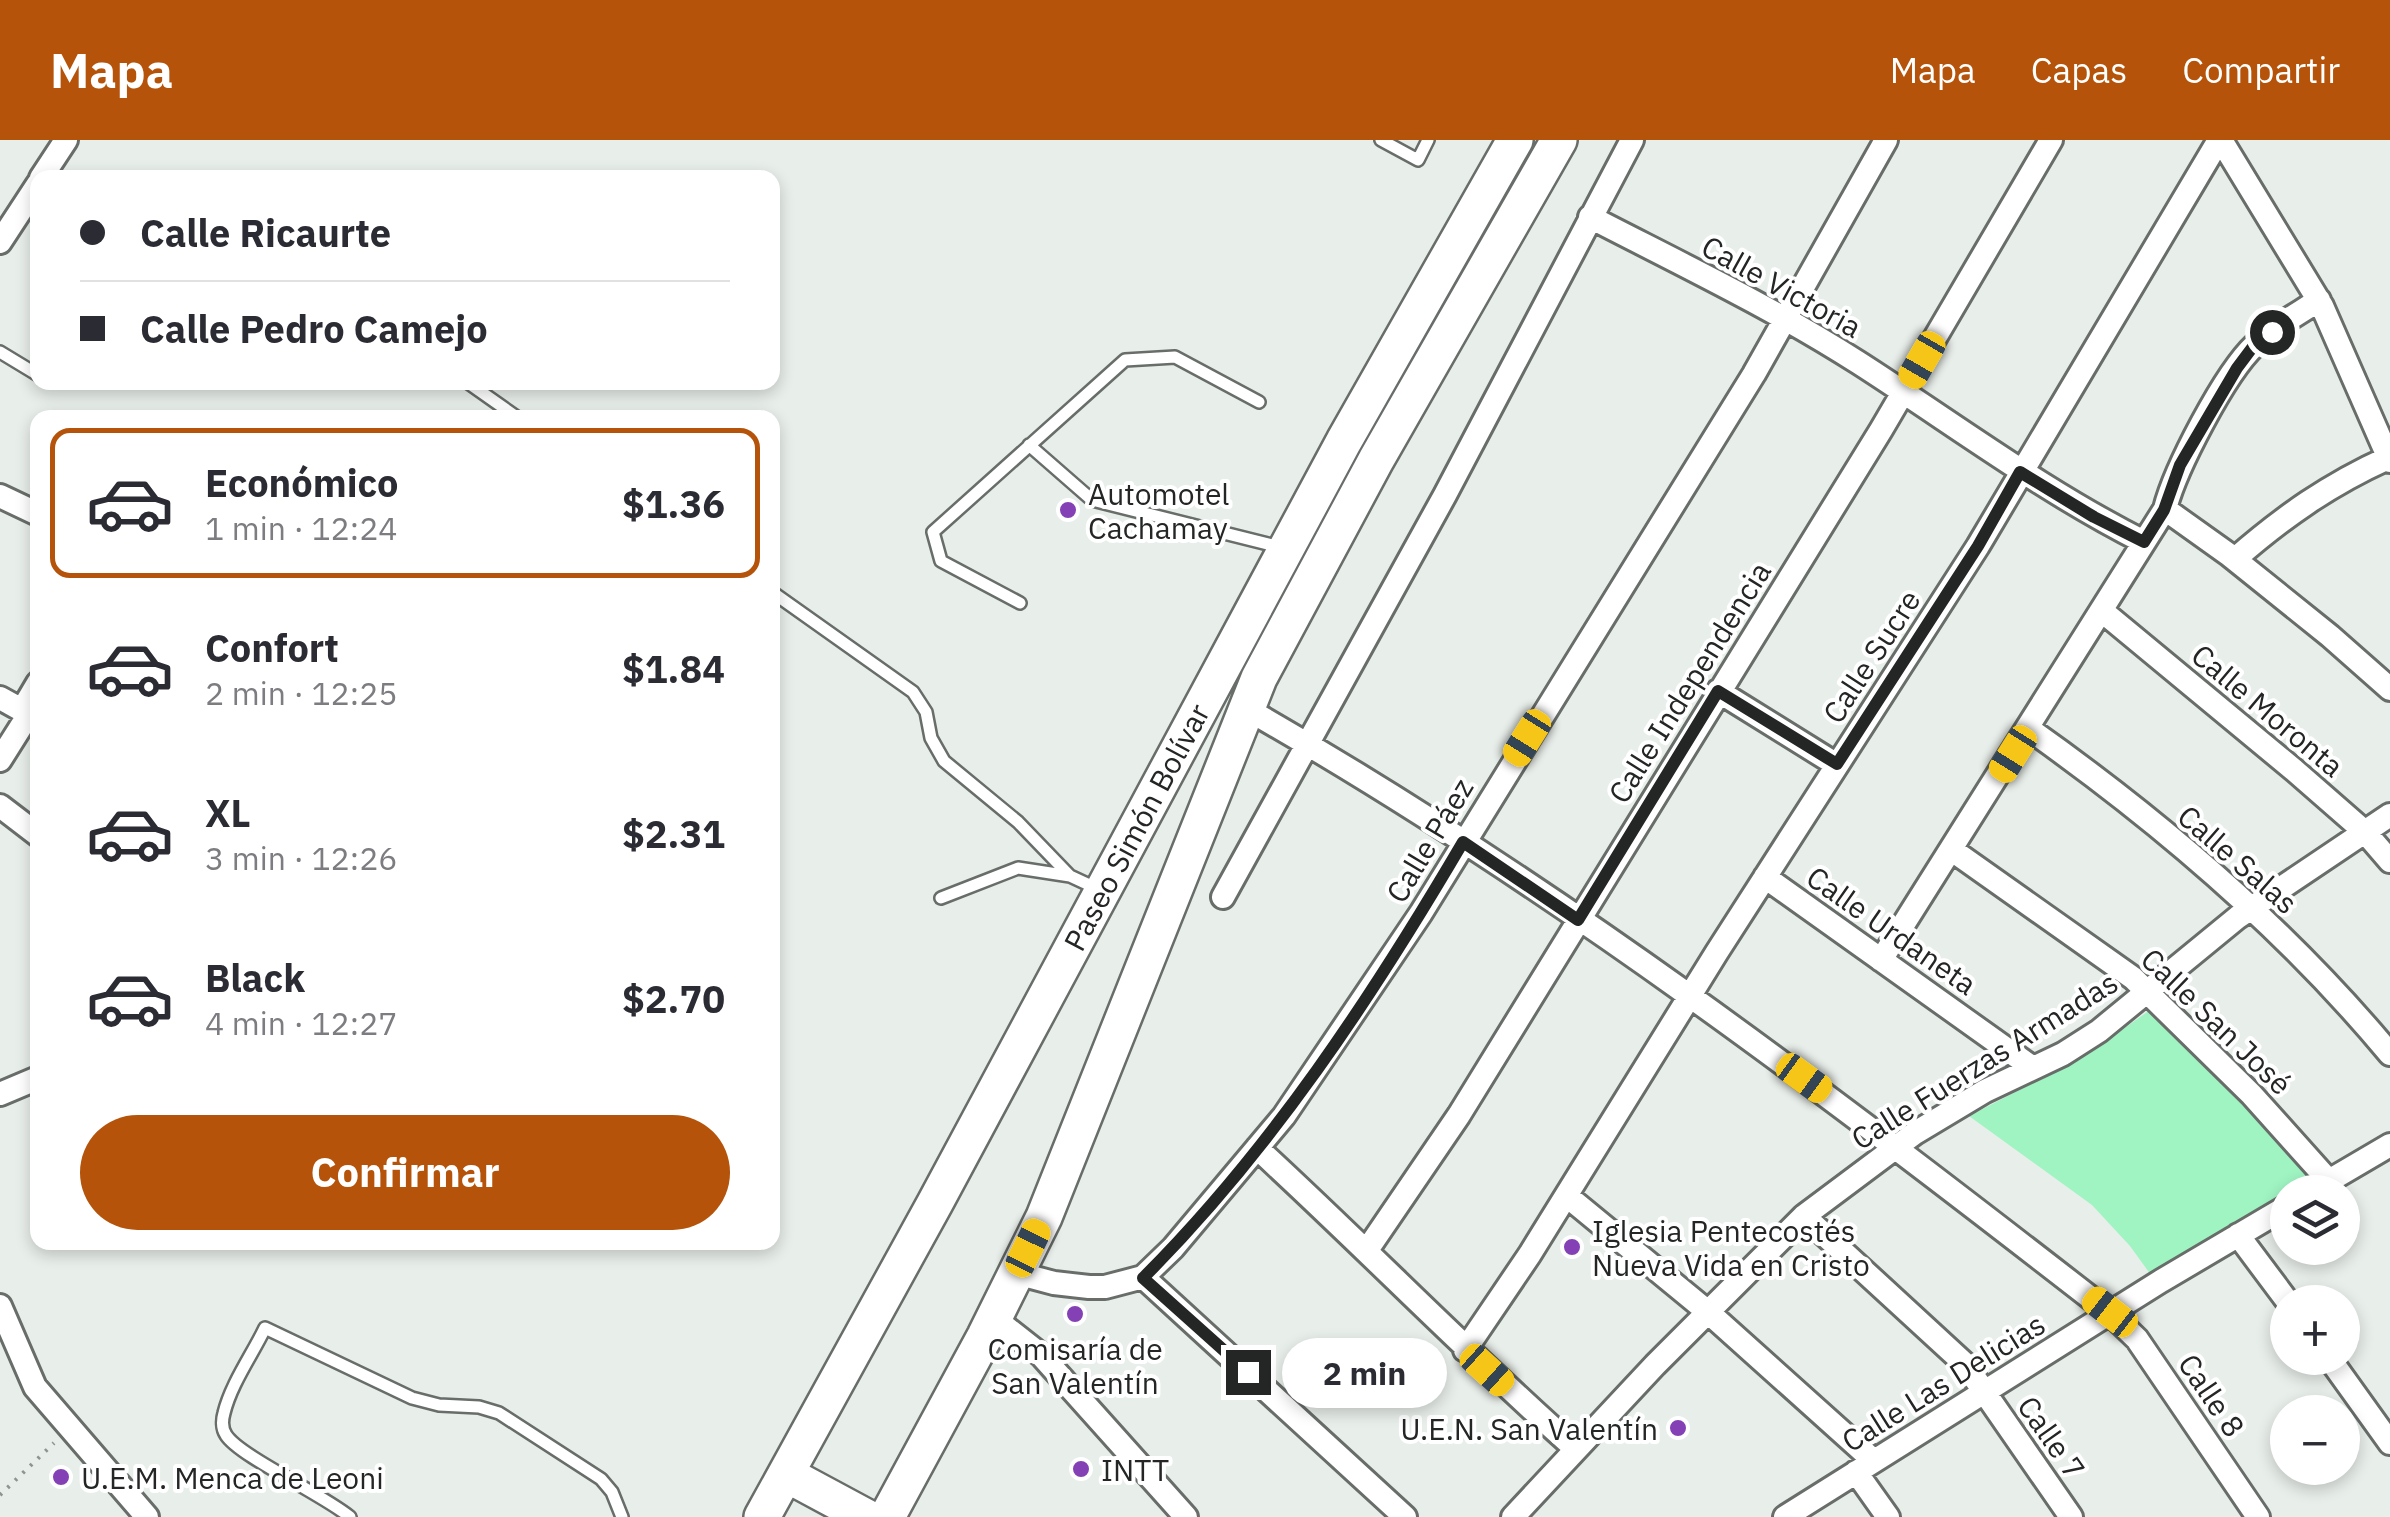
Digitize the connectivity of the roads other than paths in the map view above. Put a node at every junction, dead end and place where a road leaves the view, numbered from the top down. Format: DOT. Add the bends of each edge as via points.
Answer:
graph roads {
  1 [pos="66,140"];
  2 [pos="1381,140"];
  3 [pos="1428,140"];
  4 [pos="1559,140"];
  5 [pos="1632,140"];
  6 [pos="1886,140"];
  7 [pos="2051,140"];
  8 [pos="2220,140"];
  9 [pos="1507,142"];
  10 [pos="47,170"];
  11 [pos="30,196"];
  12 [pos="1590,217"];
  13 [pos="0,242"];
  14 [pos="2319,300"];
  15 [pos="1786,318"];
  16 [pos="0,352"];
  17 [pos="30,369"];
  18 [pos="478,390"];
  19 [pos="1902,392"];
  20 [pos="1259,402"];
  21 [pos="507,410"];
  22 [pos="1030,446"];
  23 [pos="2389,460"];
  24 [pos="2020,472"];
  25 [pos="0,496"];
  26 [pos="30,510"];
  27 [pos="2164,510"];
  28 [pos="2144,542"];
  29 [pos="1285,548"];
  30 [pos="2235,559"];
  31 [pos="780,598"];
  32 [pos="1020,604"];
  33 [pos="2102,611"];
  34 [pos="2390,689"];
  35 [pos="1718,691"];
  36 [pos="0,698"];
  37 [pos="1245,708"];
  38 [pos="29,714"];
  39 [pos="2028,729"];
  40 [pos="1308,744"];
  41 [pos="0,760"];
  42 [pos="1837,764"];
  43 [pos="0,806"];
  44 [pos="2390,816"];
  45 [pos="30,829"];
  46 [pos="2365,832"];
  47 [pos="1463,842"];
  48 [pos="1952,850"];
  49 [pos="2390,861"];
  50 [pos="1070,876"];
  51 [pos="1764,877"];
  52 [pos="1103,891"];
  53 [pos="1222,897"];
  54 [pos="942,898"];
  55 [pos="2253,906"];
  56 [pos="1578,920"];
  57 [pos="1881,960"];
  58 [pos="2147,991"];
  59 [pos="1690,996"];
  60 [pos="2390,1054"];
  61 [pos="2033,1068"];
  62 [pos="30,1081"];
  63 [pos="0,1094"];
  64 [pos="1896,1146"];
  65 [pos="1257,1148"];
  66 [pos="2383,1149"];
  67 [pos="2390,1174"];
  68 [pos="2310,1175"];
  69 [pos="2339,1175"];
  70 [pos="1567,1196"];
  71 [pos="1804,1216"];
  72 [pos="2270,1216"];
  73 [pos="2238,1235"];
  74 [pos="1368,1250"];
  75 [pos="1016,1273"];
  76 [pos="1143,1278"];
  77 [pos="2275,1285"];
  78 [pos="0,1306"];
  79 [pos="1708,1312"];
  80 [pos="2110,1312"];
  81 [pos="994,1318"];
  82 [pos="1465,1350"];
  83 [pos="2341,1375"];
  84 [pos="1984,1391"];
  85 [pos="2390,1442"];
  86 [pos="1576,1449"];
  87 [pos="1865,1466"];
  88 [pos="786,1474"];
  89 [pos="147,1517"];
  90 [pos="350,1517"];
  91 [pos="622,1517"];
  92 [pos="762,1517"];
  93 [pos="866,1517"];
  94 [pos="887,1517"];
  95 [pos="1186,1517"];
  96 [pos="1405,1517"];
  97 [pos="1513,1517"];
  98 [pos="1784,1517"];
  99 [pos="1888,1517"];
  100 [pos="2071,1517"];
  101 [pos="2258,1517"];
  1 -- 10 [label="street"];
  2 -- 3 [label="lane" via="1418,160"];
  4 -- 37 [label="main road, Paseo Simón Bolívar"];
  5 -- 12 [label="street"];
  6 -- 15 [label="street, Calle Páez"];
  7 -- 19 [label="street, Calle Independencia"];
  8 -- 14 [label="street"];
  8 -- 24 [label="street, Calle Sucre"];
  9 -- 29 [label="main road, Paseo Simón Bolívar"];
  11 -- 13 [label="street"];
  12 -- 15 [label="street, Calle Victoria"];
  12 -- 40 [label="street"];
  14 -- 23 [label="street"];
  14 -- 27 [label="street" via="2244,358 2180,465"];
  15 -- 19 [label="street, Calle Victoria"];
  15 -- 47 [label="street, Calle Páez"];
  16 -- 17 [label="lane"];
  18 -- 21 [label="lane"];
  19 -- 24 [label="street, Calle Victoria"];
  19 -- 35 [label="street, Calle Independencia"];
  20 -- 22 [label="lane" via="1175,357 1124,360"];
  22 -- 29 [label="lane" via="1092,500"];
  22 -- 32 [label="lane" via="933,532 941,562"];
  23 -- 30 [label="street" via="2312,498"];
  24 -- 28 [label="street, Calle Victoria"];
  24 -- 42 [label="street, Calle Sucre"];
  25 -- 26 [label="street"];
  27 -- 28 [label="street"];
  27 -- 30 [label="street"];
  28 -- 33 [label="street"];
  29 -- 52 [label="main road, Paseo Simón Bolívar"];
  30 -- 34 [label="street"];
  31 -- 50 [label="lane" via="913,692 944,762 1018,822"];
  33 -- 39 [label="street"];
  33 -- 46 [label="street, Calle Moronta"];
  35 -- 42 [label="street"];
  35 -- 56 [label="street, Calle Independencia"];
  36 -- 38 [label="street"];
  37 -- 40 [label="street, Calle 8"];
  37 -- 75 [label="main road, Paseo Simón Bolívar" via="1072,1153"];
  38 -- 41 [label="street"];
  39 -- 48 [label="street"];
  39 -- 55 [label="street, Calle Salas"];
  40 -- 47 [label="street, Calle 8"];
  40 -- 53 [label="street"];
  42 -- 51 [label="street, Calle Sucre"];
  43 -- 45 [label="street"];
  44 -- 46 [label="street, Calle Fuerzas Armadas"];
  46 -- 49 [label="street, Calle Moronta"];
  46 -- 55 [label="street, Calle Fuerzas Armadas"];
  47 -- 56 [label="street, Calle 8"];
  47 -- 65 [label="street, Calle Páez" via="1374,986"];
  48 -- 57 [label="street"];
  48 -- 58 [label="street, Calle San José"];
  50 -- 52 [label="lane"];
  50 -- 54 [label="lane" via="1018,868"];
  51 -- 57 [label="street, Calle Urdaneta"];
  51 -- 59 [label="street, Calle Sucre"];
  52 -- 88 [label="main road, Paseo Simón Bolívar"];
  55 -- 58 [label="street, Calle Fuerzas Armadas"];
  55 -- 60 [label="street, Calle Salas"];
  56 -- 59 [label="street, Calle 8"];
  56 -- 74 [label="street, Calle Independencia"];
  57 -- 61 [label="street, Calle Urdaneta"];
  58 -- 61 [label="street, Calle Fuerzas Armadas" via="2099,1030"];
  58 -- 68 [label="street, Calle San José" via="2252,1094"];
  59 -- 64 [label="street, Calle 8"];
  59 -- 70 [label="street, Calle Sucre"];
  61 -- 64 [label="street, Calle Fuerzas Armadas"];
  62 -- 63 [label="street"];
  64 -- 71 [label="street, Calle Fuerzas Armadas"];
  64 -- 80 [label="street, Calle 8"];
  65 -- 74 [label="street"];
  65 -- 76 [label="street, Calle Páez"];
  66 -- 67 [label="street"];
  66 -- 69 [label="street"];
  70 -- 79 [label="street"];
  70 -- 82 [label="street, Calle Sucre"];
  71 -- 79 [label="street, Calle Fuerzas Armadas"];
  71 -- 84 [label="street, Calle 7" via="1948,1346"];
  72 -- 73 [label="street, Calle Las Delicias"];
  73 -- 77 [label="street"];
  73 -- 80 [label="street, Calle Las Delicias"];
  74 -- 82 [label="street"];
  75 -- 76 [label="street" via="1089,1287"];
  75 -- 81 [label="main road, Paseo Simón Bolívar"];
  76 -- 96 [label="street"];
  78 -- 89 [label="street" via="35,1386"];
  79 -- 86 [label="street, Calle Fuerzas Armadas"];
  79 -- 87 [label="street"];
  80 -- 84 [label="street, Calle Las Delicias"];
  80 -- 101 [label="street, Calle 8" via="2137,1339"];
  81 -- 94 [label="main road, Paseo Simón Bolívar"];
  81 -- 95 [label="street" via="1041,1355"];
  82 -- 86 [label="street"];
  83 -- 85 [label="street"];
  84 -- 87 [label="street, Calle Las Delicias"];
  84 -- 100 [label="street, Calle 7"];
  86 -- 97 [label="street, Calle Fuerzas Armadas"];
  87 -- 98 [label="street, Calle Las Delicias"];
  87 -- 99 [label="street"];
  88 -- 92 [label="main road, Paseo Simón Bolívar"];
  88 -- 93 [label="main road"];
  90 -- 91 [label="lane" via="226,1436 225,1409 265,1328 425,1403 499,1413 601,1478"];
}
